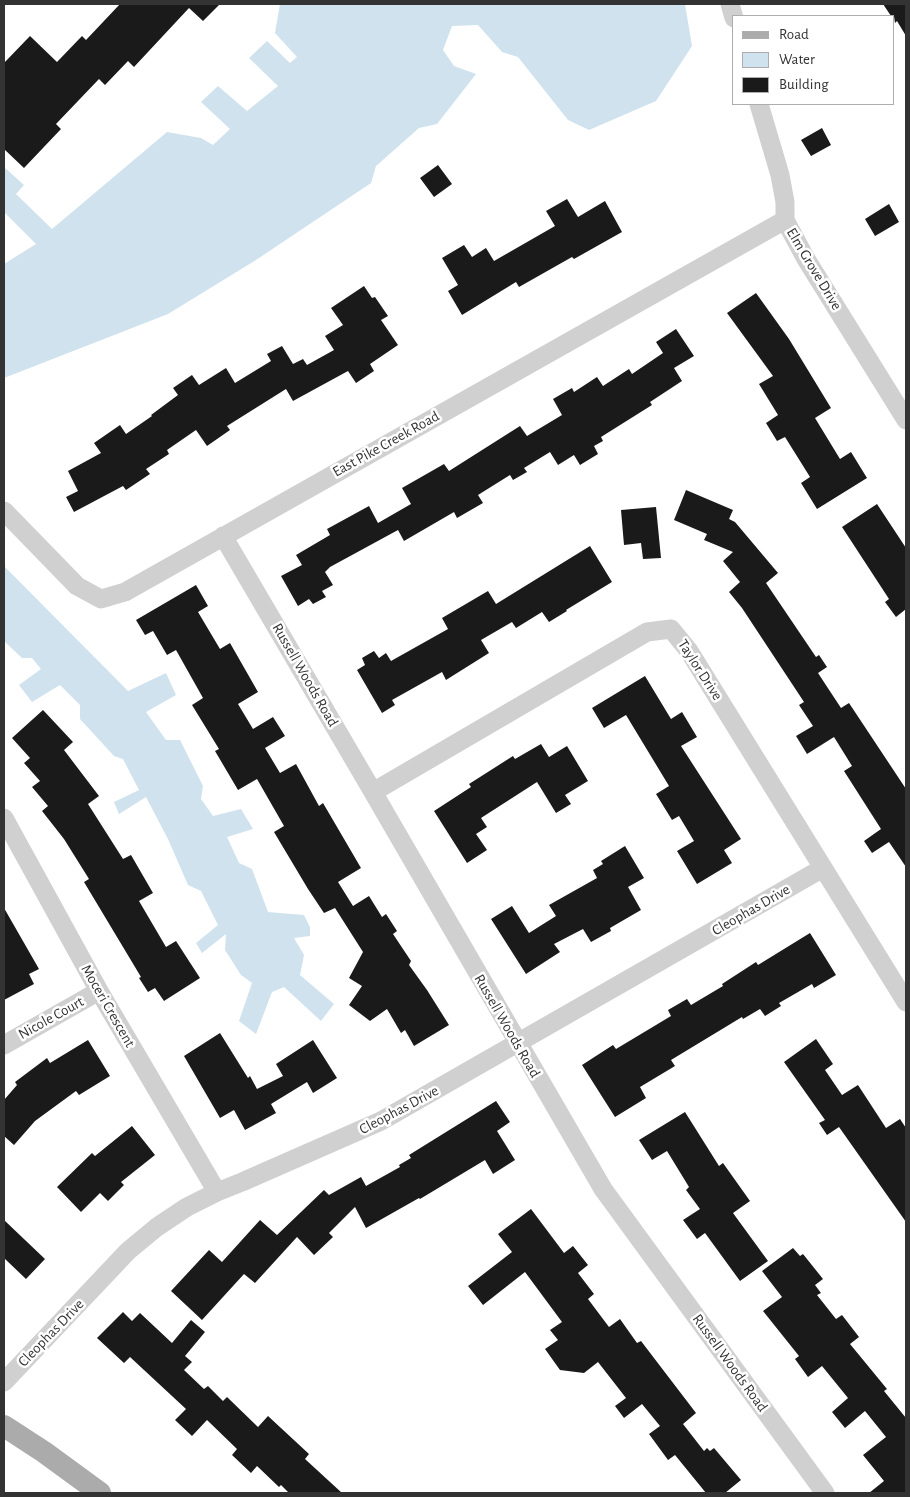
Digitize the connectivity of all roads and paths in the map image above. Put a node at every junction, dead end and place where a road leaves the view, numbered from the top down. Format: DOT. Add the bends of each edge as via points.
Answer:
graph roads {
  1 [pos="759,105"];
  2 [pos="785,220"];
  3 [pos="906,420"];
  4 [pos="4,511"];
  5 [pos="223,536"];
  6 [pos="373,792"];
  7 [pos="4,818"];
  8 [pos="823,868"];
  9 [pos="99,991"];
  10 [pos="906,1002"];
  11 [pos="518,1044"];
  12 [pos="4,1045"];
  13 [pos="217,1192"];
  14 [pos="4,1382"];
  15 [pos="4,1426"];
  16 [pos="100,1493"];
  17 [pos="825,1493"];
  1 -- 2 [label="street, Elm Grove Drive" via="780,176"];
  2 -- 3 [label="street, Elm Grove Drive"];
  2 -- 5 [label="street, East Pike Creek Road"];
  4 -- 5 [label="street, East Pike Creek Road" via="78,586 101,599 125,592"];
  5 -- 6 [label="street, Russell Woods Road"];
  6 -- 8 [label="street, Taylor Drive" via="647,632 672,629 689,650"];
  6 -- 11 [label="street, Russell Woods Road"];
  7 -- 9 [label="street, Moceri Crescent"];
  8 -- 10 [label="street, Taylor Drive"];
  8 -- 11 [label="street, Cleophas Drive"];
  9 -- 12 [label="street, Nicole Court"];
  9 -- 13 [label="street, Moceri Crescent"];
  11 -- 13 [label="street, Cleophas Drive" via="381,1122"];
  11 -- 17 [label="street, Russell Woods Road" via="603,1189"];
  13 -- 14 [label="street, Cleophas Drive" via="186,1207 128,1251"];
  15 -- 16 [label="main road"];
}
